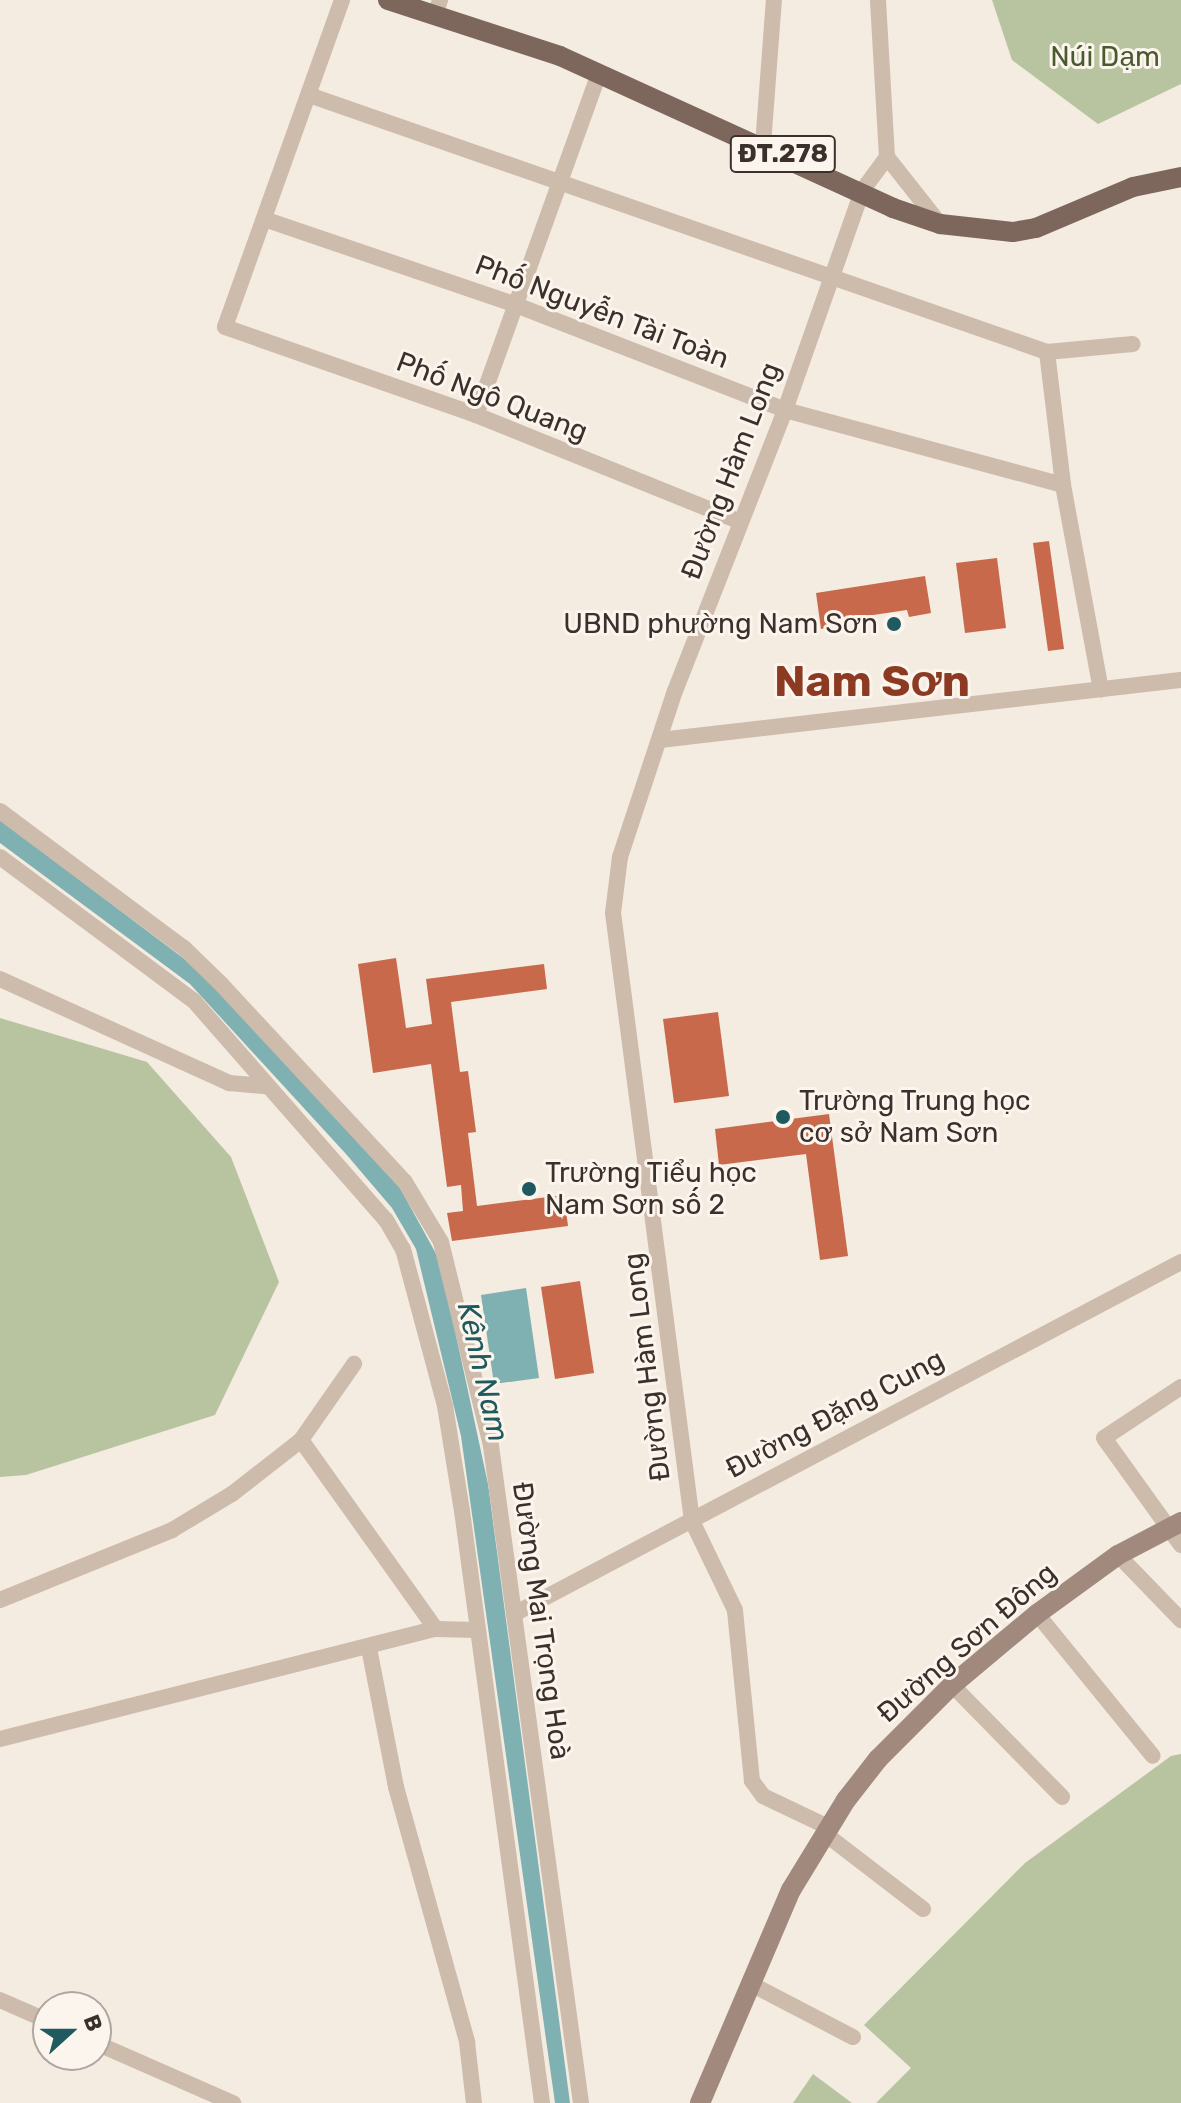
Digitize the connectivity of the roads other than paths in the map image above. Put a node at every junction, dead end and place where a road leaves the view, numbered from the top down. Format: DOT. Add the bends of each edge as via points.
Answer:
graph roads {
  1 [pos="342,0"];
  2 [pos="388,0"];
  3 [pos="774,0"];
  4 [pos="878,0"];
  5 [pos="438,7"];
  6 [pos="599,74"];
  7 [pos="309,95"];
  8 [pos="763,145"];
  9 [pos="887,157"];
  10 [pos="1181,177"];
  11 [pos="560,180"];
  12 [pos="862,191"];
  13 [pos="264,219"];
  14 [pos="940,224"];
  15 [pos="829,280"];
  16 [pos="516,305"];
  17 [pos="1133,344"];
  18 [pos="1047,352"];
  19 [pos="785,410"];
  20 [pos="476,415"];
  21 [pos="1063,485"];
  22 [pos="739,521"];
  23 [pos="1181,680"];
  24 [pos="1101,690"];
  25 [pos="660,740"];
  26 [pos="0,811"];
  27 [pos="0,857"];
  28 [pos="0,979"];
  29 [pos="267,1086"];
  30 [pos="1181,1262"];
  31 [pos="354,1364"];
  32 [pos="1181,1387"];
  33 [pos="301,1440"];
  34 [pos="692,1521"];
  35 [pos="1174,1524"];
  36 [pos="1181,1545"];
  37 [pos="1118,1555"];
  38 [pos="0,1600"];
  39 [pos="514,1614"];
  40 [pos="1037,1614"];
  41 [pos="1181,1620"];
  42 [pos="436,1629"];
  43 [pos="477,1630"];
  44 [pos="369,1648"];
  45 [pos="952,1685"];
  46 [pos="0,1739"];
  47 [pos="1153,1756"];
  48 [pos="1062,1797"];
  49 [pos="826,1830"];
  50 [pos="923,1909"];
  51 [pos="751,1984"];
  52 [pos="0,2000"];
  53 [pos="32,2014"];
  54 [pos="853,2037"];
  55 [pos="112,2050"];
  56 [pos="233,2103"];
  57 [pos="474,2103"];
  58 [pos="542,2103"];
  59 [pos="581,2103"];
  60 [pos="700,2103"];
  1 -- 7 [label="street"];
  2 -- 5 [label="main road, ĐT.278"];
  3 -- 8 [label="street"];
  4 -- 9 [label="street"];
  5 -- 6 [label="main road, ĐT.278"];
  6 -- 8 [label="main road, ĐT.278"];
  6 -- 11 [label="street"];
  7 -- 11 [label="street"];
  7 -- 13 [label="street"];
  8 -- 12 [label="main road, ĐT.278"];
  9 -- 12 [label="street, Đường Hàm Long"];
  9 -- 14 [label="street"];
  10 -- 14 [label="main road, ĐT.278" via="1133,187 1036,228 1013,232"];
  11 -- 15 [label="street"];
  11 -- 16 [label="street"];
  12 -- 14 [label="main road, ĐT.278"];
  12 -- 15 [label="street, Đường Hàm Long"];
  13 -- 16 [label="street, Phố Nguyễn Tài Toàn"];
  13 -- 20 [label="street, Phố Ngô Quang" via="225,327"];
  15 -- 18 [label="street"];
  15 -- 19 [label="street, Đường Hàm Long"];
  16 -- 19 [label="street, Phố Nguyễn Tài Toàn"];
  16 -- 20 [label="street"];
  17 -- 18 [label="street"];
  18 -- 21 [label="street"];
  19 -- 21 [label="street, Phố Nguyễn Tài Toàn"];
  19 -- 22 [label="street, Đường Hàm Long"];
  20 -- 22 [label="street, Phố Ngô Quang"];
  21 -- 24 [label="street"];
  22 -- 25 [label="street, Đường Hàm Long"];
  23 -- 24 [label="street"];
  24 -- 25 [label="street"];
  25 -- 34 [label="street, Đường Hàm Long" via="620,857 613,913"];
  26 -- 39 [label="street, Đường Mai Trọng Hoà" via="184,948 257,1020 420,1205 448,1263 491,1446"];
  27 -- 29 [label="street" via="172,982"];
  28 -- 29 [label="street" via="229,1083"];
  29 -- 43 [label="street" via="386,1220 412,1270 445,1406"];
  30 -- 34 [label="street, Đường Đặng Cung"];
  31 -- 33 [label="street"];
  32 -- 35 [label="street" via="1104,1438"];
  33 -- 38 [label="street" via="232,1494 172,1530"];
  33 -- 42 [label="street"];
  34 -- 39 [label="street, Đường Đặng Cung"];
  34 -- 49 [label="street, Đường Hàm Long" via="735,1610 755,1791"];
  35 -- 36 [label="street"];
  35 -- 37 [label="main road, Đường Sơn Đông"];
  37 -- 40 [label="main road, Đường Sơn Đông"];
  37 -- 41 [label="street"];
  39 -- 59 [label="street, Đường Mai Trọng Hoà"];
  40 -- 45 [label="main road, Đường Sơn Đông"];
  40 -- 47 [label="street"];
  42 -- 43 [label="street"];
  42 -- 44 [label="street"];
  43 -- 58 [label="street"];
  44 -- 46 [label="street"];
  44 -- 57 [label="street" via="403,1816 467,2042"];
  45 -- 48 [label="street"];
  45 -- 49 [label="main road, Đường Sơn Đông" via="878,1759"];
  49 -- 50 [label="street"];
  49 -- 51 [label="main road, Đường Sơn Đông" via="791,1890"];
  51 -- 54 [label="street"];
  51 -- 60 [label="main road, Đường Sơn Đông"];
  52 -- 53 [label="street"];
  55 -- 56 [label="street"];
}
